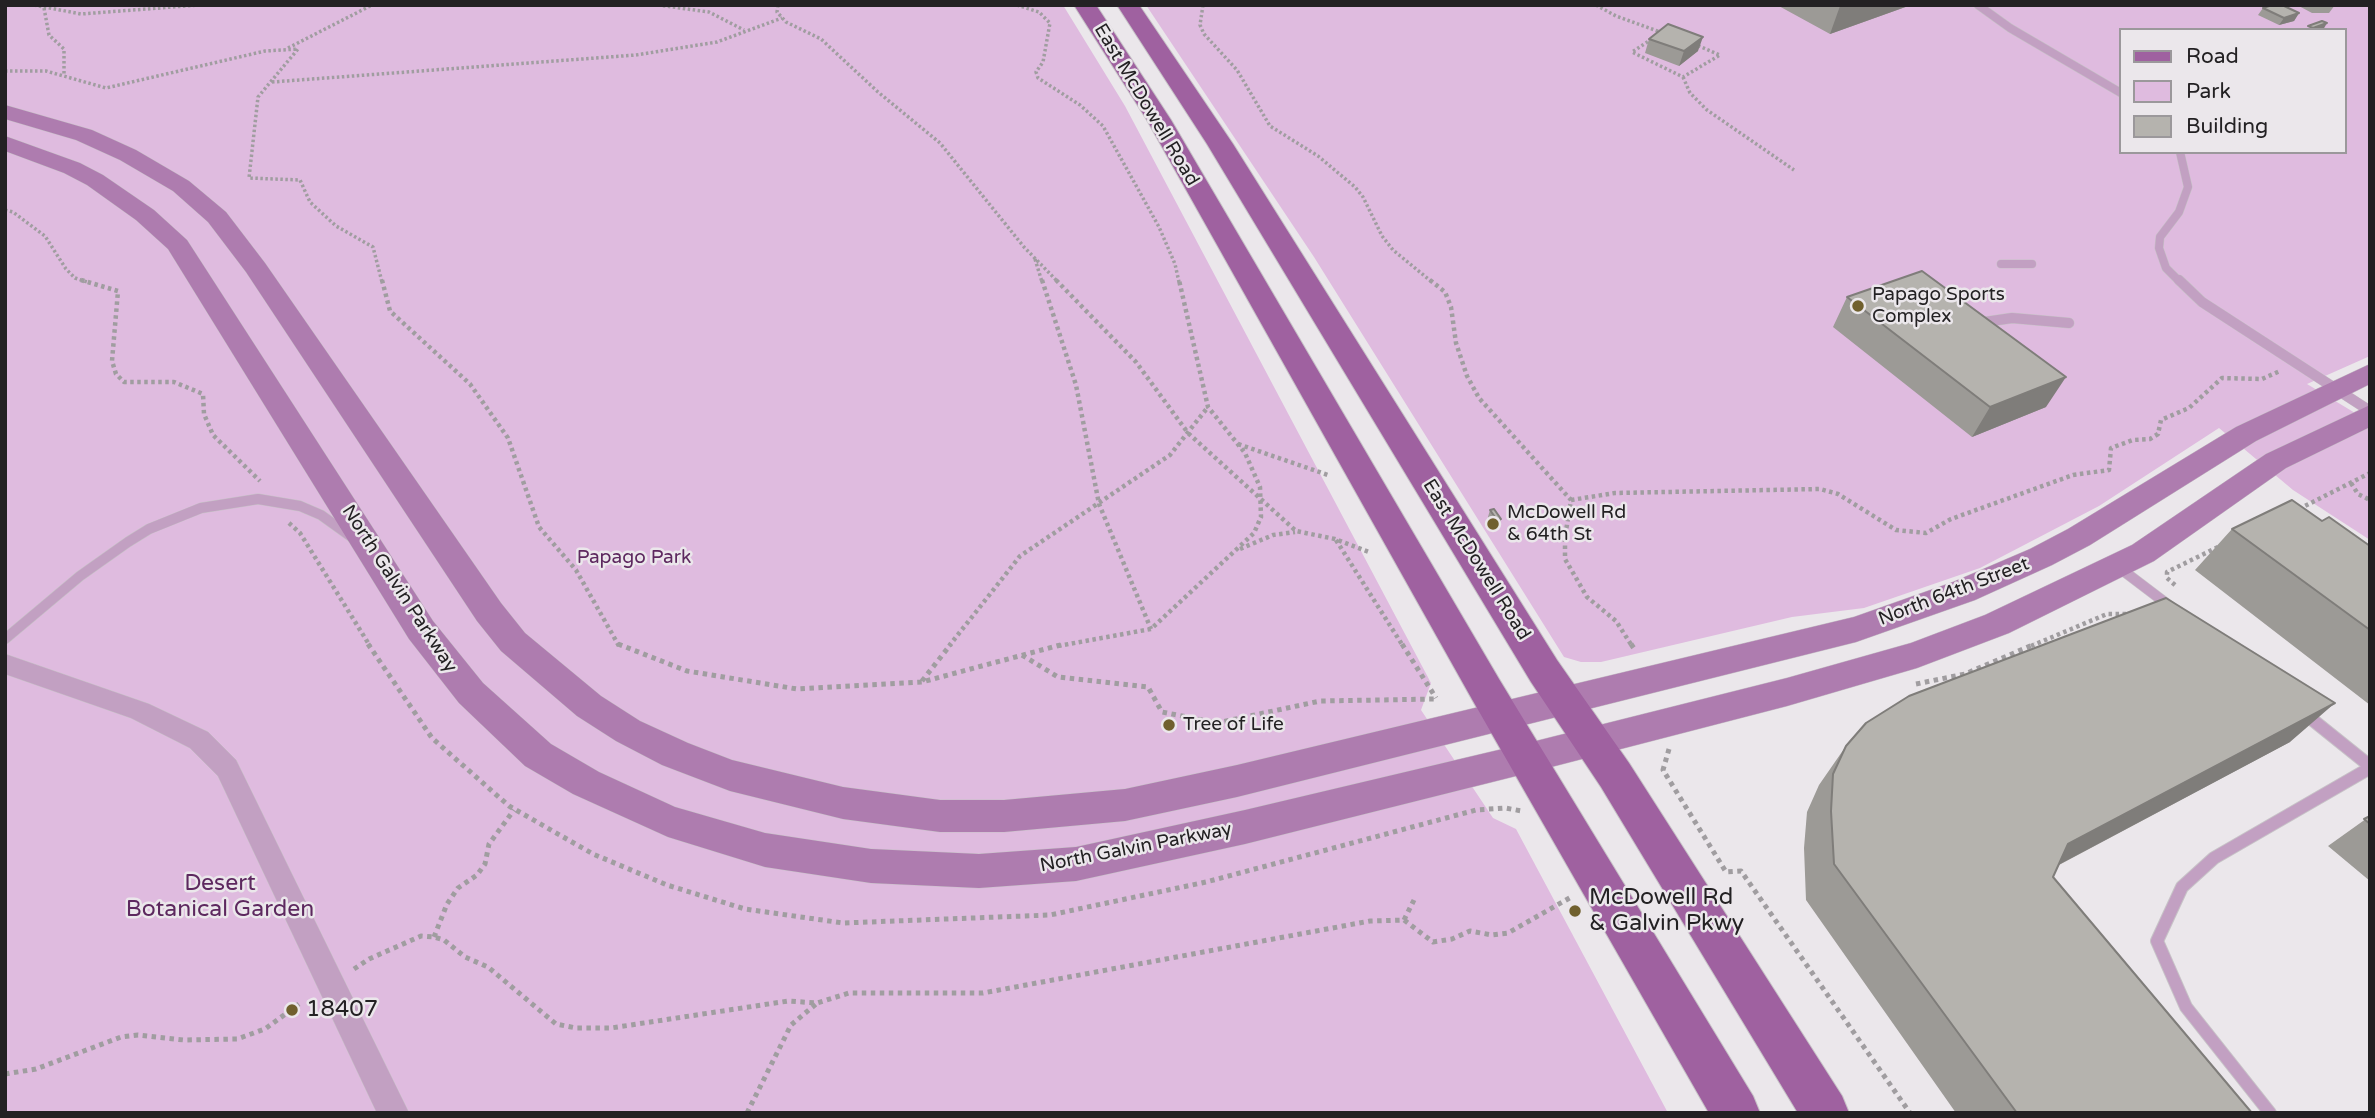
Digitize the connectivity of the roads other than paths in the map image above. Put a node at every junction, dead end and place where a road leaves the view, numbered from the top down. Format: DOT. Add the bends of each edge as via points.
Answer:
graph roads {
  1 [pos="1085,5"];
  2 [pos="1128,5"];
  3 [pos="1978,5"];
  4 [pos="2120,92"];
  5 [pos="5,112"];
  6 [pos="5,143"];
  7 [pos="2180,154"];
  8 [pos="2001,264"];
  9 [pos="2032,264"];
  10 [pos="2069,323"];
  11 [pos="1963,325"];
  12 [pos="2370,373"];
  13 [pos="2334,389"];
  14 [pos="2370,413"];
  15 [pos="2079,537"];
  16 [pos="374,553"];
  17 [pos="2118,566"];
  18 [pos="2180,614"];
  19 [pos="5,639"];
  20 [pos="5,664"];
  21 [pos="1563,699"];
  22 [pos="2294,705"];
  23 [pos="1501,716"];
  24 [pos="1591,741"];
  25 [pos="1528,758"];
  26 [pos="2370,767"];
  27 [pos="394,1113"];
  28 [pos="1736,1113"];
  29 [pos="1825,1113"];
  30 [pos="2270,1113"];
  1 -- 23 [label="main road, East McDowell Road" via="1159,120"];
  2 -- 21 [label="main road, East McDowell Road" via="1274,230"];
  3 -- 4 [label="lane"];
  5 -- 23 [label="main road" via="101,142 156,170 201,202 243,249 513,642 589,706 676,754 730,775 843,803 940,816 1004,816 1125,805"];
  6 -- 16 [label="main road, North Galvin Parkway" via="95,180 170,237"];
  7 -- 13 [label="lane" via="2188,187 2179,212 2160,237 2166,268 2202,302"];
  8 -- 9 [label="lane"];
  10 -- 11 [label="lane" via="2012,318"];
  12 -- 13 [label="main road, North 64th Street"];
  13 -- 14 [label="lane"];
  13 -- 15 [label="main road, North 64th Street" via="2210,454"];
  14 -- 17 [label="main road" via="2276,461"];
  15 -- 17 [label="main road"];
  15 -- 21 [label="main road, North 64th Street" via="1994,578 1856,629"];
  16 -- 19 [label="lane" via="321,515 300,506 258,499 211,506 128,542"];
  16 -- 25 [label="main road, North Galvin Parkway" via="443,660 471,693 538,755 668,821 765,850 923,870 1076,864"];
  17 -- 18 [label="lane"];
  17 -- 24 [label="main road" via="1997,624 1917,655"];
  20 -- 27 [label="street" via="140,710 199,740 227,768"];
  21 -- 23 [label="main road, North 64th Street"];
  21 -- 24 [label="main road, East McDowell Road"];
  22 -- 26 [label="lane"];
  23 -- 25 [label="main road, East McDowell Road"];
  24 -- 25 [label="main road"];
  24 -- 29 [label="main road, East McDowell Road"];
  25 -- 28 [label="main road, East McDowell Road"];
  26 -- 30 [label="lane" via="2214,858 2182,887 2157,941 2186,1007"];
}
